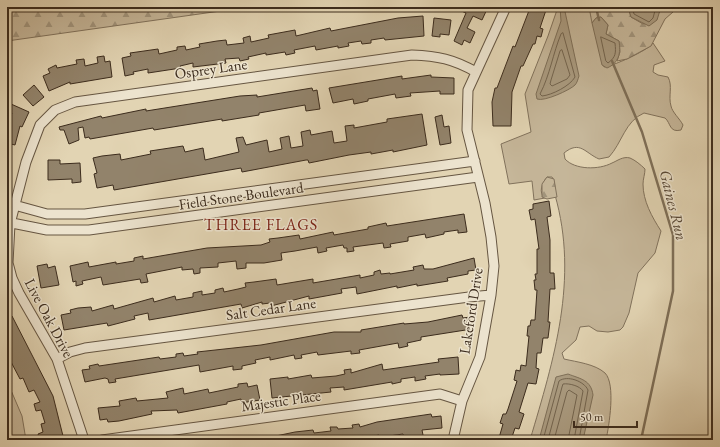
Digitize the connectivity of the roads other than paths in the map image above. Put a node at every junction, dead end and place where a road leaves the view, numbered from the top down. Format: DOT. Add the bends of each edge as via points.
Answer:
graph roads {
  1 [pos="506,7"];
  2 [pos="476,72"];
  3 [pos="475,161"];
  4 [pos="478,177"];
  5 [pos="7,203"];
  6 [pos="16,207"];
  7 [pos="9,223"];
  8 [pos="491,295"];
  9 [pos="57,359"];
  10 [pos="462,401"];
  11 [pos="84,440"];
  12 [pos="102,440"];
  13 [pos="453,440"];
  1 -- 2 [label="street, Lakeford Drive"];
  2 -- 3 [label="street, Lakeford Drive" via="468,90 467,108 467,130"];
  2 -- 6 [label="street, Osprey Lane" via="458,62 437,56 412,55 76,102 55,110 40,125 26,162"];
  3 -- 4 [label="street, Lakeford Drive"];
  3 -- 6 [label="street, Field Stone Boulevard" via="85,214 47,214"];
  4 -- 7 [label="street, Field Stone Boulevard" via="89,230 47,230"];
  4 -- 8 [label="street, Lakeford Drive" via="491,237 494,266"];
  5 -- 6 [label="street, Field Stone Boulevard"];
  6 -- 7 [label="street, Live Oak Drive"];
  7 -- 9 [label="street, Live Oak Drive" via="8,263 12,278"];
  8 -- 9 [label="street, Salt Cedar Lane" via="85,348"];
  8 -- 10 [label="street, Lakeford Drive" via="480,357"];
  9 -- 11 [label="street, Live Oak Drive"];
  10 -- 12 [label="street, Majestic Place" via="440,394"];
  10 -- 13 [label="street, Lakeford Drive"];
}
